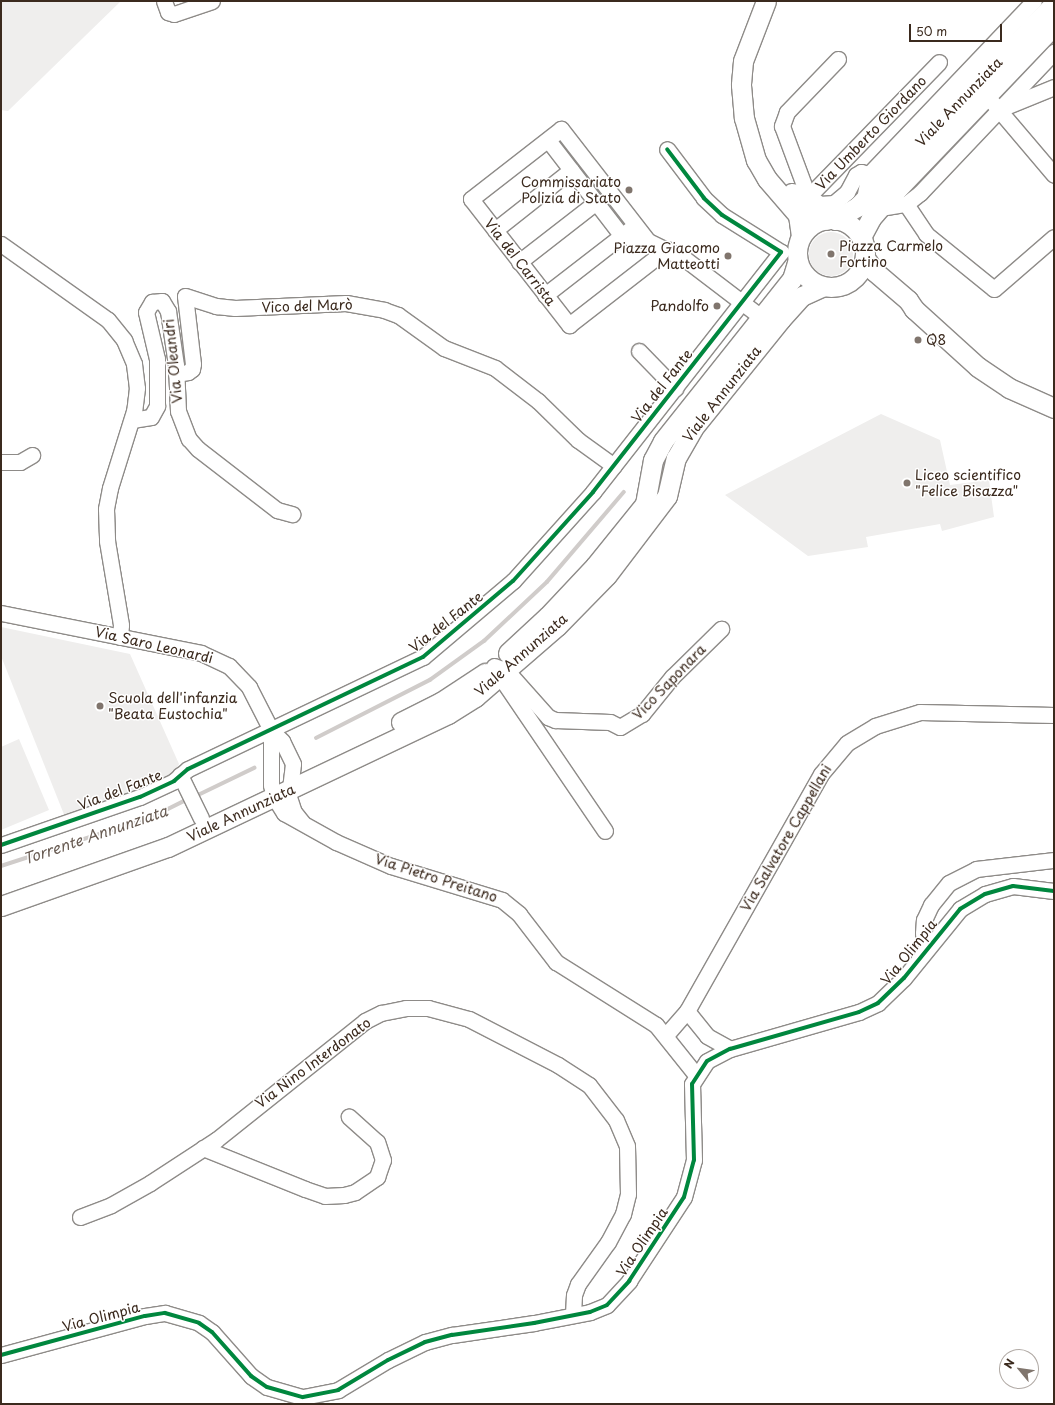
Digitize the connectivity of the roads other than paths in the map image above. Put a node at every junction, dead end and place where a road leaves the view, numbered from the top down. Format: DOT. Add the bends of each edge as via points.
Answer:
graph roads {
  1 [pos="164,1"];
  2 [pos="212,1"];
  3 [pos="766,1"];
  4 [pos="775,1"];
  5 [pos="1054,4"];
  6 [pos="1038,15"];
  7 [pos="1054,52"];
  8 [pos="838,59"];
  9 [pos="939,62"];
  10 [pos="1054,87"];
  11 [pos="982,89"];
  12 [pos="999,109"];
  13 [pos="548,140"];
  14 [pos="667,149"];
  15 [pos="571,170"];
  16 [pos="870,174"];
  17 [pos="1054,175"];
  18 [pos="864,199"];
  19 [pos="805,200"];
  20 [pos="596,202"];
  21 [pos="906,204"];
  22 [pos="880,208"];
  23 [pos="831,220"];
  24 [pos="636,225"];
  25 [pos="495,230"];
  26 [pos="622,236"];
  27 [pos="801,236"];
  28 [pos="861,237"];
  29 [pos="1054,237"];
  30 [pos="648,241"];
  31 [pos="1,244"];
  32 [pos="667,249"];
  33 [pos="865,258"];
  34 [pos="519,262"];
  35 [pos="798,264"];
  36 [pos="850,282"];
  37 [pos="823,286"];
  38 [pos="545,295"];
  39 [pos="741,302"];
  40 [pos="914,309"];
  41 [pos="761,317"];
  42 [pos="639,350"];
  43 [pos="176,374"];
  44 [pos="675,388"];
  45 [pos="1054,408"];
  46 [pos="132,420"];
  47 [pos="32,455"];
  48 [pos="1,462"];
  49 [pos="614,466"];
  50 [pos="672,469"];
  51 [pos="652,471"];
  52 [pos="292,514"];
  53 [pos="1,612"];
  54 [pos="721,629"];
  55 [pos="120,637"];
  56 [pos="498,670"];
  57 [pos="1054,715"];
  58 [pos="271,730"];
  59 [pos="182,779"];
  60 [pos="282,787"];
  61 [pos="199,814"];
  62 [pos="605,831"];
  63 [pos="166,841"];
  64 [pos="1,845"];
  65 [pos="1054,860"];
  66 [pos="1054,891"];
  67 [pos="1,893"];
  68 [pos="1,906"];
  69 [pos="926,948"];
  70 [pos="687,1011"];
  71 [pos="666,1035"];
  72 [pos="730,1049"];
  73 [pos="696,1075"];
  74 [pos="349,1117"];
  75 [pos="203,1148"];
  76 [pos="80,1217"];
  77 [pos="573,1315"];
  78 [pos="1,1355"];
  1 -- 2 [label="street" via="168,12 174,14"];
  3 -- 27 [label="main road" via="743,61 741,86 744,118 756,160 767,179 798,214"];
  4 -- 19 [label="main road" via="756,45 749,70 752,114 757,139 768,164 779,179"];
  5 -- 6 [label="main road, Viale Annunziata"];
  6 -- 11 [label="main road, Viale Annunziata"];
  6 -- 16 [label="street, Viale Annunziata"];
  7 -- 12 [label="street"];
  8 -- 19 [label="street" via="787,112 782,121"];
  9 -- 19 [label="street, Via Umberto Giordano"];
  10 -- 12 [label="street"];
  11 -- 12 [label="street"];
  11 -- 18 [label="main road, Viale Annunziata"];
  11 -- 22 [label="main road, Viale Annunziata"];
  12 -- 17 [label="street"];
  12 -- 21 [label="street" via="920,193"];
  13 -- 15 [label="street"];
  13 -- 24 [label="street" via="562,129"];
  13 -- 25 [label="street, Via del Carrista" via="471,199"];
  14 -- 39 [label="street, Via del Fante" via="704,198 722,215 781,252"];
  15 -- 20 [label="street"];
  15 -- 25 [label="street"];
  16 -- 18 [label="street"];
  16 -- 19 [label="street" via="856,174 847,192 830,205"];
  18 -- 23 [label="main road, Viale Annunziata" via="848,213"];
  19 -- 23 [label="main road"];
  20 -- 26 [label="street"];
  20 -- 34 [label="street"];
  21 -- 22 [label="street"];
  21 -- 29 [label="street" via="926,234 994,289"];
  22 -- 28 [label="main road, Viale Annunziata"];
  23 -- 27 [label="main road" via="817,223"];
  23 -- 28 [label="main road" via="850,225"];
  24 -- 26 [label="street"];
  24 -- 30 [label="street"];
  25 -- 34 [label="street, Via del Carrista"];
  26 -- 30 [label="street"];
  26 -- 38 [label="street"];
  27 -- 35 [label="main road"];
  28 -- 33 [label="main road"];
  30 -- 32 [label="street"];
  31 -- 46 [label="street" via="100,313 118,330 130,352 136,376 136,399"];
  32 -- 38 [label="street, Via del Carrista" via="569,325"];
  32 -- 39 [label="street" via="685,259"];
  33 -- 36 [label="main road" via="857,276"];
  33 -- 40 [label="main road" via="874,271 908,300"];
  34 -- 38 [label="street, Via del Carrista"];
  35 -- 37 [label="main road" via="808,278"];
  35 -- 41 [label="main road, Viale Annunziata" via="792,279"];
  36 -- 37 [label="main road" via="837,286"];
  36 -- 40 [label="main road" via="879,288"];
  37 -- 50 [label="main road, Viale Annunziata" via="802,296 781,319 693,428 684,441"];
  39 -- 41 [label="street"];
  39 -- 44 [label="street, Via del Fante"];
  40 -- 45 [label="main road" via="991,376"];
  41 -- 51 [label="main road, Viale Annunziata" via="663,441 653,460"];
  42 -- 44 [label="street"];
  43 -- 46 [label="street, Via Oleandri" via="168,311 162,302 156,300 146,312 157,359 157,406 151,417"];
  43 -- 49 [label="street, Vico del Marò" via="188,372 193,364 185,296 216,306 235,308 346,303 384,310 398,315 444,348 495,368 538,401 570,434"];
  43 -- 52 [label="street, Via Oleandri" via="178,411 189,439 198,449 277,510"];
  44 -- 49 [label="street, Via del Fante"];
  46 -- 55 [label="street" via="110,488 106,509 107,542 121,625"];
  47 -- 48 [label="street" via="20,462"];
  49 -- 58 [label="street, Via del Fante" via="513,581 423,657"];
  50 -- 51 [label="main road" via="667,476 661,477"];
  50 -- 56 [label="main road, Viale Annunziata" via="667,496 607,575 557,626"];
  51 -- 56 [label="main road, Viale Annunziata" via="645,504 610,548"];
  53 -- 55 [label="street, Via Saro Leonardi"];
  54 -- 56 [label="street, Vico Saponara" via="672,678 653,704 625,726 620,727 610,722 555,720 548,717"];
  55 -- 58 [label="street, Via Saro Leonardi" via="201,653 222,661 243,678"];
  56 -- 60 [label="main road, Viale Annunziata" via="448,714"];
  56 -- 62 [label="street"];
  57 -- 70 [label="street, Via Salvatore Cappellani" via="920,712 875,726 847,743 821,774"];
  58 -- 59 [label="street, Via del Fante" via="188,769"];
  58 -- 60 [label="street"];
  58 -- 60 [label="street, Via Saro Leonardi" via="282,741 293,764"];
  59 -- 61 [label="street"];
  59 -- 64 [label="street, Via del Fante" via="140,797"];
  60 -- 61 [label="main road, Viale Annunziata"];
  60 -- 63 [label="main road, Viale Annunziata"];
  60 -- 71 [label="street, Via Pietro Preitano" via="284,813 336,842 391,866 502,900 518,914 556,962 643,1016"];
  61 -- 63 [label="main road, Viale Annunziata"];
  63 -- 67 [label="main road, Viale Annunziata"];
  63 -- 68 [label="main road, Viale Annunziata"];
  65 -- 69 [label="street" via="976,869 949,883 938,894 924,920"];
  66 -- 69 [label="street, Via Olimpia" via="1012,886 984,894 960,909"];
  69 -- 72 [label="street, Via Olimpia" via="896,987 870,1008"];
  70 -- 71 [label="street, Via Salvatore Cappellani"];
  70 -- 72 [label="street" via="707,1036"];
  71 -- 73 [label="street, Via Pietro Preitano"];
  72 -- 73 [label="street, Via Olimpia" via="707,1060"];
  73 -- 77 [label="street, Via Olimpia" via="691,1094 695,1136 694,1160 684,1197 676,1213 617,1295 606,1305"];
  74 -- 75 [label="street" via="377,1142 383,1160 377,1177 355,1192 344,1195 325,1196"];
  75 -- 76 [label="street, Via Nino Interdonato" via="111,1205"];
  75 -- 77 [label="street, Via Nino Interdonato" via="365,1021 381,1013 406,1008 428,1008 469,1019 558,1065 589,1085 616,1120 627,1146 628,1194 623,1214 608,1242 578,1284 574,1295"];
  77 -- 78 [label="street, Via Olimpia" via="452,1335 425,1342 388,1360 338,1390 303,1397 268,1387 251,1376 212,1332 183,1317 165,1313 145,1316"];
}
